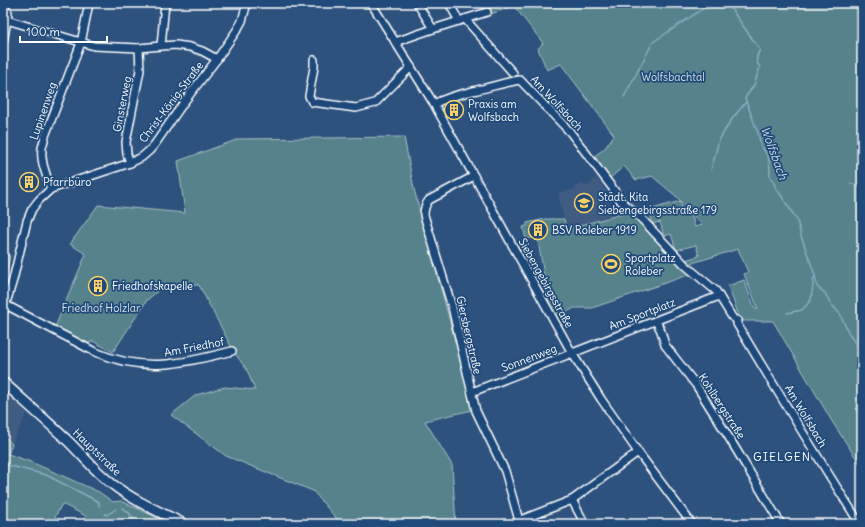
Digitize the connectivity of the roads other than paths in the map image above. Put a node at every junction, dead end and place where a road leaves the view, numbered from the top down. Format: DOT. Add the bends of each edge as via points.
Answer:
graph roads {
  1 [pos="89,3"];
  2 [pos="165,3"];
  3 [pos="247,3"];
  4 [pos="371,3"];
  5 [pos="417,3"];
  6 [pos="449,3"];
  7 [pos="8,12"];
  8 [pos="487,12"];
  9 [pos="7,20"];
  10 [pos="462,20"];
  11 [pos="432,29"];
  12 [pos="3,42"];
  13 [pos="80,42"];
  14 [pos="395,42"];
  15 [pos="161,46"];
  16 [pos="139,48"];
  17 [pos="217,59"];
  18 [pos="314,60"];
  19 [pos="411,67"];
  20 [pos="513,73"];
  21 [pos="434,104"];
  22 [pos="130,163"];
  23 [pos="474,176"];
  24 [pos="51,188"];
  25 [pos="719,296"];
  26 [pos="6,305"];
  27 [pos="3,313"];
  28 [pos="656,321"];
  29 [pos="232,351"];
  30 [pos="572,353"];
  31 [pos="3,382"];
  32 [pos="472,392"];
  33 [pos="638,452"];
  34 [pos="572,500"];
  35 [pos="519,522"];
  36 [pos="184,524"];
  37 [pos="585,524"];
  38 [pos="692,524"];
  39 [pos="781,524"];
  40 [pos="860,524"];
  1 -- 13 [label="street, Lupinenweg"];
  2 -- 15 [label="street"];
  3 -- 17 [label="street, Christ-König-Straße" via="242,21"];
  4 -- 14 [label="street, Siebengebirgsstraße"];
  5 -- 11 [label="street"];
  6 -- 10 [label="street"];
  7 -- 9 [label="street"];
  8 -- 10 [label="street"];
  9 -- 12 [label="street"];
  9 -- 13 [label="street"];
  10 -- 11 [label="street"];
  10 -- 20 [label="street"];
  11 -- 14 [label="street"];
  13 -- 16 [label="street" via="94,46"];
  13 -- 24 [label="street, Lupinenweg" via="42,149 42,160"];
  14 -- 19 [label="street, Siebengebirgsstraße"];
  15 -- 16 [label="street"];
  15 -- 17 [label="street" via="190,47"];
  16 -- 22 [label="street, Ginsterweg" via="140,70 126,142"];
  17 -- 22 [label="street, Christ-König-Straße" via="150,150"];
  18 -- 19 [label="street" via="309,96 312,102 356,108 375,103"];
  19 -- 21 [label="street, Siebengebirgsstraße"];
  21 -- 23 [label="street, Siebengebirgsstraße"];
  21 -- 25 [label="street, Am Wolfsbach" via="469,92 520,80 570,132 621,201"];
  22 -- 24 [label="street, Christ-König-Straße"];
  23 -- 30 [label="street, Siebengebirgsstraße"];
  23 -- 32 [label="street, Giersbergstraße" via="430,200 424,207"];
  24 -- 26 [label="street, Christ-König-Straße" via="32,209 27,221"];
  25 -- 28 [label="street, Am Sportplatz"];
  25 -- 40 [label="street, Am Wolfsbach" via="738,321 737,324 771,381"];
  26 -- 27 [label="street, Christ-König-Straße"];
  26 -- 29 [label="street, Am Friedhof" via="95,352 120,361 144,365 176,364"];
  28 -- 30 [label="street, Am Sportplatz"];
  28 -- 39 [label="street, Kohlbergstraße" via="665,345 696,385"];
  30 -- 32 [label="street, Sonnenweg"];
  30 -- 33 [label="street, Siebengebirgsstraße"];
  31 -- 36 [label="main road, Hauptstraße" via="53,426 100,474 123,492"];
  32 -- 35 [label="street, Giersbergstraße" via="476,411 505,471"];
  33 -- 34 [label="street, Giersbergstraße"];
  33 -- 38 [label="street, Siebengebirgsstraße"];
  34 -- 35 [label="street, Giersbergstraße"];
  34 -- 37 [label="street"];
}
